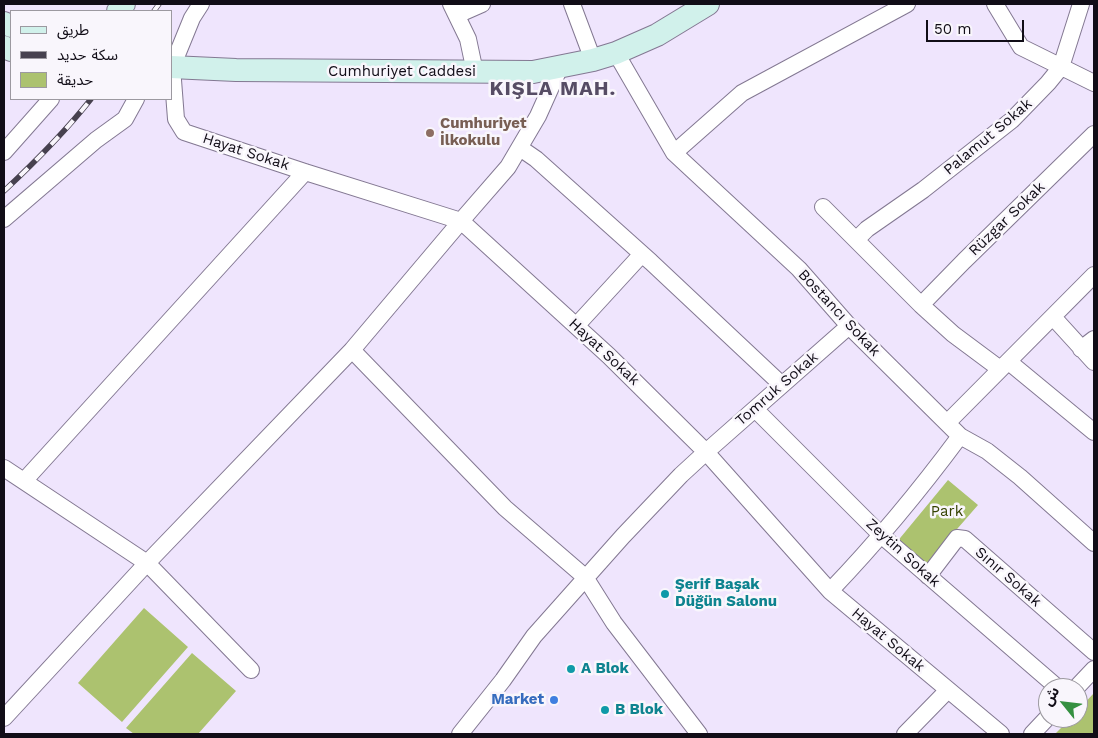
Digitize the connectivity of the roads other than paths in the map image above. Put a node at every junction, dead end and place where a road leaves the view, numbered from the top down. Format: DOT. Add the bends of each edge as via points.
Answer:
graph roads {
  1 [pos="201,4"];
  2 [pos="482,4"];
  3 [pos="572,4"];
  4 [pos="708,4"];
  5 [pos="907,4"];
  6 [pos="995,4"];
  7 [pos="1081,4"];
  8 [pos="454,9"];
  9 [pos="616,53"];
  10 [pos="593,60"];
  11 [pos="172,67"];
  12 [pos="560,67"];
  13 [pos="1061,67"];
  14 [pos="475,72"];
  15 [pos="1094,83"];
  16 [pos="50,100"];
  17 [pos="135,100"];
  18 [pos="1094,134"];
  19 [pos="520,148"];
  20 [pos="4,152"];
  21 [pos="674,153"];
  22 [pos="305,172"];
  23 [pos="823,207"];
  24 [pos="4,219"];
  25 [pos="461,221"];
  26 [pos="856,240"];
  27 [pos="642,254"];
  28 [pos="1094,274"];
  29 [pos="921,305"];
  30 [pos="1053,317"];
  31 [pos="576,326"];
  32 [pos="849,326"];
  33 [pos="1088,344"];
  34 [pos="352,350"];
  35 [pos="1094,362"];
  36 [pos="1004,365"];
  37 [pos="782,385"];
  38 [pos="755,409"];
  39 [pos="947,423"];
  40 [pos="1094,432"];
  41 [pos="960,436"];
  42 [pos="706,452"];
  43 [pos="4,468"];
  44 [pos="24,481"];
  45 [pos="881,535"];
  46 [pos="1094,543"];
  47 [pos="147,563"];
  48 [pos="928,576"];
  49 [pos="585,577"];
  50 [pos="830,591"];
  51 [pos="1094,652"];
  52 [pos="251,670"];
  53 [pos="1046,678"];
  54 [pos="948,690"];
  55 [pos="4,718"];
  56 [pos="460,734"];
  57 [pos="699,734"];
  58 [pos="905,734"];
  59 [pos="1001,734"];
  1 -- 11 [label="street"];
  2 -- 8 [label="street"];
  3 -- 10 [label="street"];
  4 -- 9 [label="main road, Cumhuriyet Caddesi" via="657,35"];
  5 -- 21 [label="street" via="742,93"];
  6 -- 13 [label="street" via="1021,46"];
  7 -- 13 [label="street, Palamut Sokak"];
  8 -- 14 [label="street" via="468,40"];
  9 -- 10 [label="main road, Cumhuriyet Caddesi"];
  9 -- 21 [label="street, Bostancı Sokak"];
  10 -- 12 [label="main road, Cumhuriyet Caddesi"];
  11 -- 14 [label="main road, Cumhuriyet Caddesi"];
  11 -- 22 [label="street, Hayat Sokak" via="176,119 184,132"];
  12 -- 14 [label="main road, Cumhuriyet Caddesi" via="533,72"];
  12 -- 19 [label="street"];
  13 -- 15 [label="street"];
  13 -- 26 [label="street, Palamut Sokak" via="1012,120"];
  16 -- 20 [label="street"];
  17 -- 24 [label="street" via="125,119"];
  18 -- 29 [label="street, Rüzgar Sokak"];
  19 -- 25 [label="street" via="508,167"];
  19 -- 27 [label="street"];
  21 -- 32 [label="street, Bostancı Sokak" via="799,269"];
  22 -- 25 [label="street, Hayat Sokak"];
  22 -- 44 [label="street"];
  23 -- 26 [label="street"];
  25 -- 31 [label="street, Hayat Sokak"];
  25 -- 34 [label="street"];
  26 -- 29 [label="street"];
  27 -- 31 [label="street"];
  27 -- 37 [label="street"];
  28 -- 30 [label="street"];
  29 -- 36 [label="street" via="953,334"];
  30 -- 33 [label="street"];
  30 -- 36 [label="street"];
  31 -- 42 [label="street, Hayat Sokak"];
  32 -- 37 [label="street, Tomruk Sokak"];
  32 -- 39 [label="street, Bostancı Sokak"];
  33 -- 35 [label="street"];
  34 -- 47 [label="street"];
  34 -- 49 [label="street" via="505,508"];
  36 -- 39 [label="street"];
  36 -- 40 [label="street"];
  37 -- 38 [label="street, Tomruk Sokak"];
  38 -- 42 [label="street, Tomruk Sokak"];
  38 -- 45 [label="street, Zeytin Sokak"];
  39 -- 41 [label="street, Bostancı Sokak"];
  41 -- 45 [label="street"];
  41 -- 46 [label="street, Bostancı Sokak" via="987,451"];
  42 -- 49 [label="street, Tomruk Sokak"];
  42 -- 50 [label="street, Hayat Sokak"];
  43 -- 44 [label="street"];
  44 -- 47 [label="street"];
  45 -- 48 [label="street, Zeytin Sokak"];
  45 -- 50 [label="street"];
  47 -- 52 [label="street"];
  47 -- 55 [label="street"];
  48 -- 51 [label="street, Sınır Sokak" via="956,538 965,539"];
  48 -- 53 [label="street, Zeytin Sokak"];
  49 -- 56 [label="street, Tomruk Sokak" via="534,636"];
  49 -- 57 [label="street" via="614,623"];
  50 -- 54 [label="street, Hayat Sokak"];
  54 -- 58 [label="street"];
  54 -- 59 [label="street, Hayat Sokak"];
}
